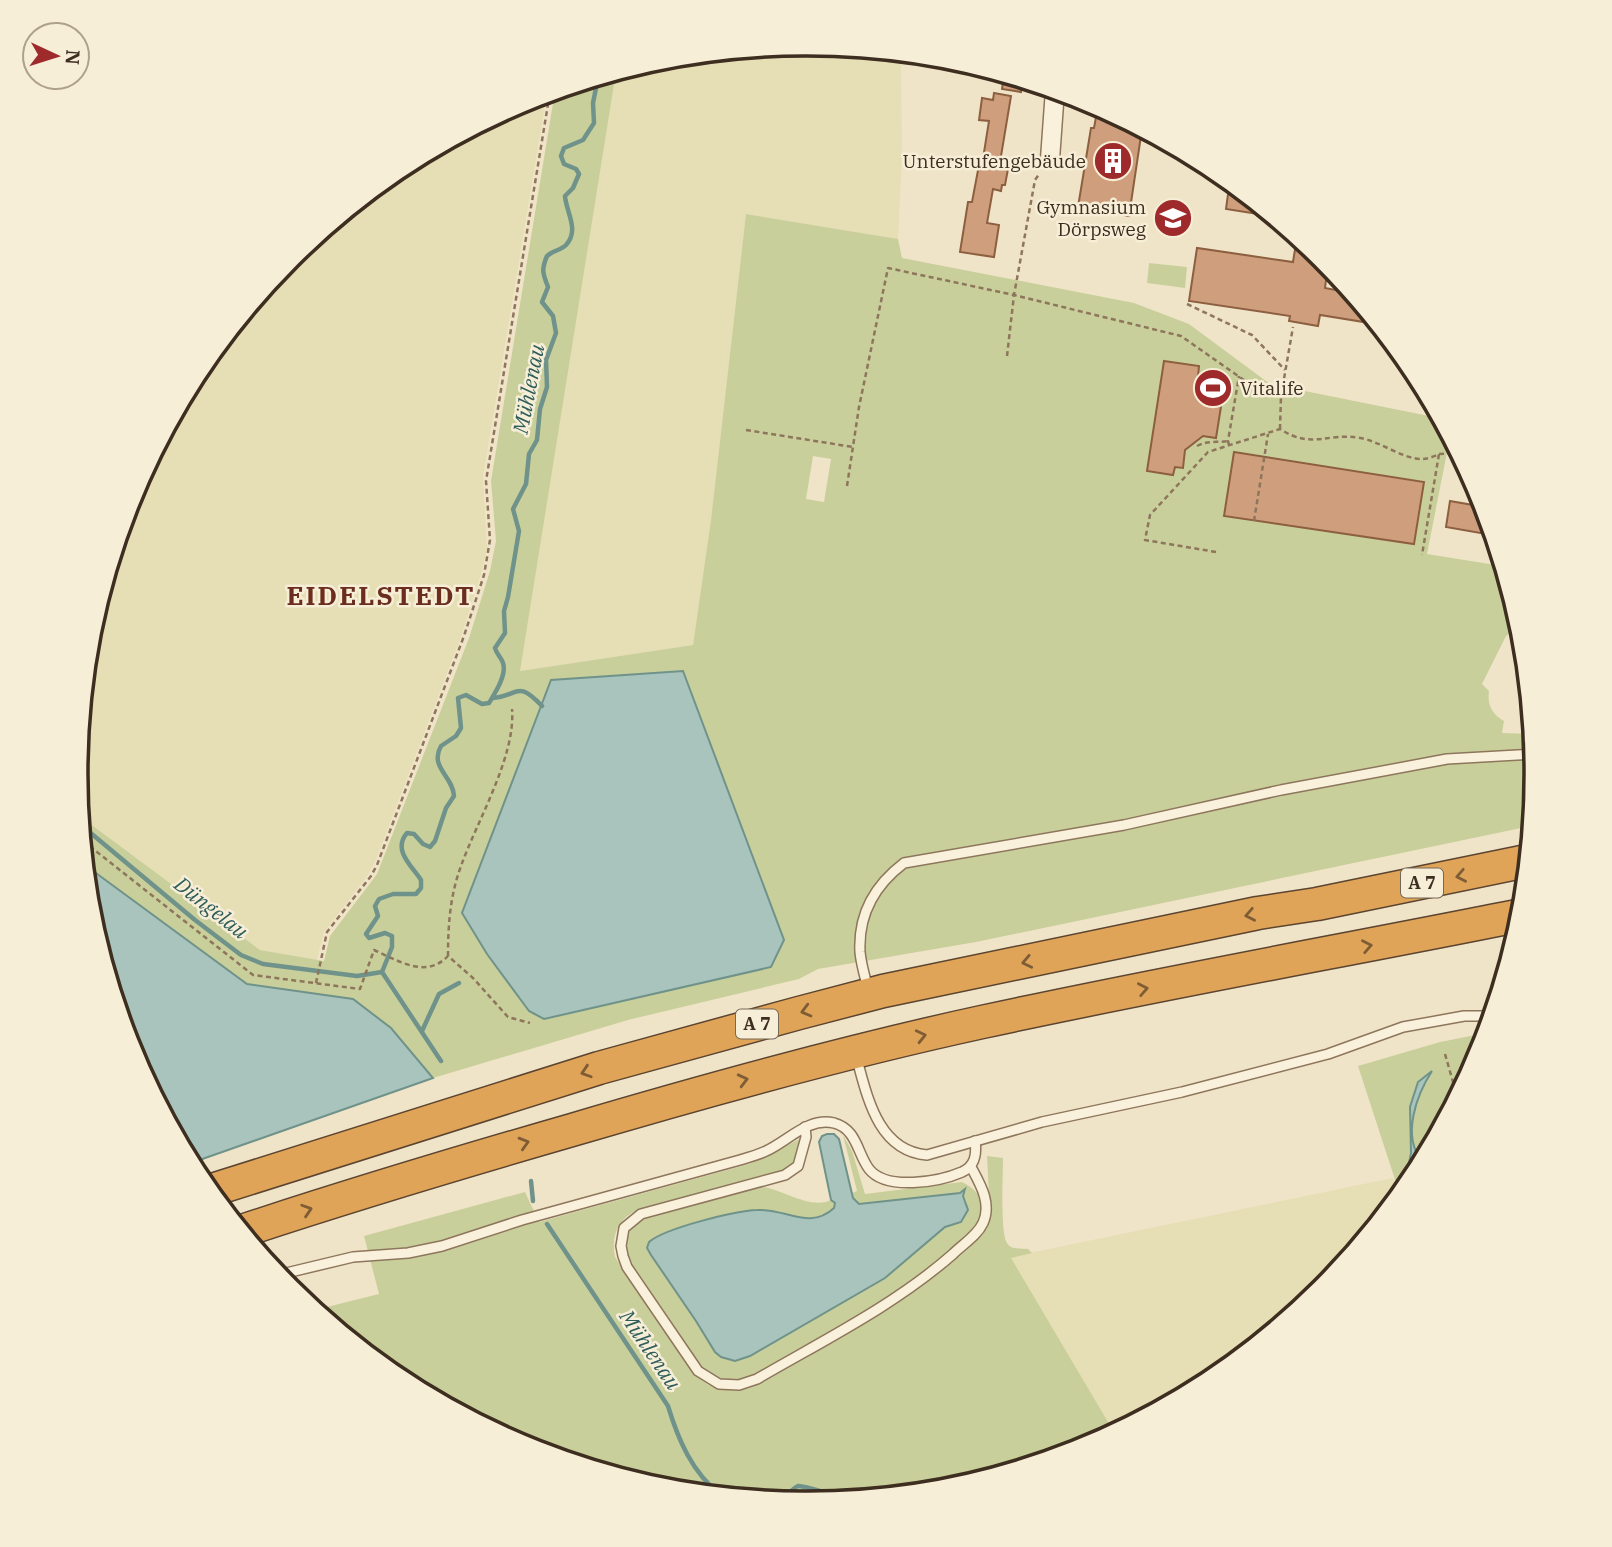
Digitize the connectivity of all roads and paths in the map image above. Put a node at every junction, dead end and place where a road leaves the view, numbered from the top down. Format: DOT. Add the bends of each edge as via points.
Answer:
graph roads {
  1 [pos="1054,101"];
  2 [pos="548,104"];
  3 [pos="1050,159"];
  4 [pos="1014,295"];
  5 [pos="1187,304"];
  6 [pos="1293,327"];
  7 [pos="1007,356"];
  8 [pos="1285,370"];
  9 [pos="1239,376"];
  10 [pos="1281,396"];
  11 [pos="746,429"];
  12 [pos="1280,429"];
  13 [pos="1268,434"];
  14 [pos="1228,443"];
  15 [pos="1197,446"];
  16 [pos="853,447"];
  17 [pos="1448,452"];
  18 [pos="1439,454"];
  19 [pos="847,486"];
  20 [pos="1254,522"];
  21 [pos="1216,552"];
  22 [pos="1422,555"];
  23 [pos="512,709"];
  24 [pos="1523,755"];
  25 [pos="93,849"];
  26 [pos="1517,863"];
  27 [pos="1509,918"];
  28 [pos="448,956"];
  29 [pos="316,983"];
  30 [pos="869,995"];
  31 [pos="1480,1016"];
  32 [pos="530,1023"];
  33 [pos="855,1052"];
  34 [pos="1445,1054"];
  35 [pos="1453,1083"];
  36 [pos="805,1127"];
  37 [pos="975,1141"];
  38 [pos="971,1167"];
  39 [pos="220,1187"];
  40 [pos="252,1228"];
  41 [pos="291,1272"];
  1 -- 3 [label="street"];
  2 -- 29 [label="path" via="486,481 490,540 484,575 377,865 327,932"];
  3 -- 4 [label="path" via="1035,180"];
  4 -- 7 [label="path"];
  4 -- 9 [label="path" via="1181,336"];
  4 -- 16 [label="path" via="888,268"];
  5 -- 8 [label="path" via="1252,335"];
  6 -- 8 [label="path"];
  8 -- 10 [label="path"];
  9 -- 10 [label="path" via="1261,392"];
  9 -- 14 [label="path"];
  10 -- 12 [label="path"];
  11 -- 16 [label="path"];
  12 -- 13 [label="path"];
  12 -- 18 [label="path" via="1294,438 1314,441 1362,438 1423,459"];
  13 -- 14 [label="path"];
  13 -- 20 [label="path"];
  14 -- 15 [label="path" via="1206,441"];
  14 -- 21 [label="path" via="1208,452 1150,515 1145,540"];
  16 -- 19 [label="path"];
  17 -- 18 [label="path"];
  18 -- 22 [label="path"];
  23 -- 28 [label="path" via="508,746 451,898"];
  24 -- 30 [label="lane" via="1447,759 1124,825 904,863 873,893 865,916 860,951"];
  25 -- 29 [label="path" via="253,975"];
  26 -- 30 [label="highway, A 7, one-way"];
  33 -- 27 [label="highway, one-way" via="1119,993"];
  28 -- 29 [label="path" via="441,964 423,968 374,950 360,989"];
  28 -- 32 [label="path" via="508,1017"];
  30 -- 39 [label="highway, A 7, one-way" via="599,1068"];
  31 -- 37 [label="lane" via="1403,1027 1328,1054"];
  33 -- 37 [label="lane" via="869,1105 887,1137 916,1154 927,1155"];
  40 -- 33 [label="highway, one-way" via="425,1172"];
  34 -- 35 [label="path"];
  36 -- 38 [label="lane" via="835,1123 848,1130 869,1169 888,1181 918,1182"];
  36 -- 38 [label="lane" via="798,1166 785,1175 640,1214 624,1228 621,1246 627,1267 698,1371 719,1384 740,1385 757,1379 896,1298 934,1270 978,1232 985,1219 985,1196"];
  36 -- 41 [label="lane" via="767,1151 740,1160 442,1246 353,1257"];
  37 -- 38 [label="lane"];
}
